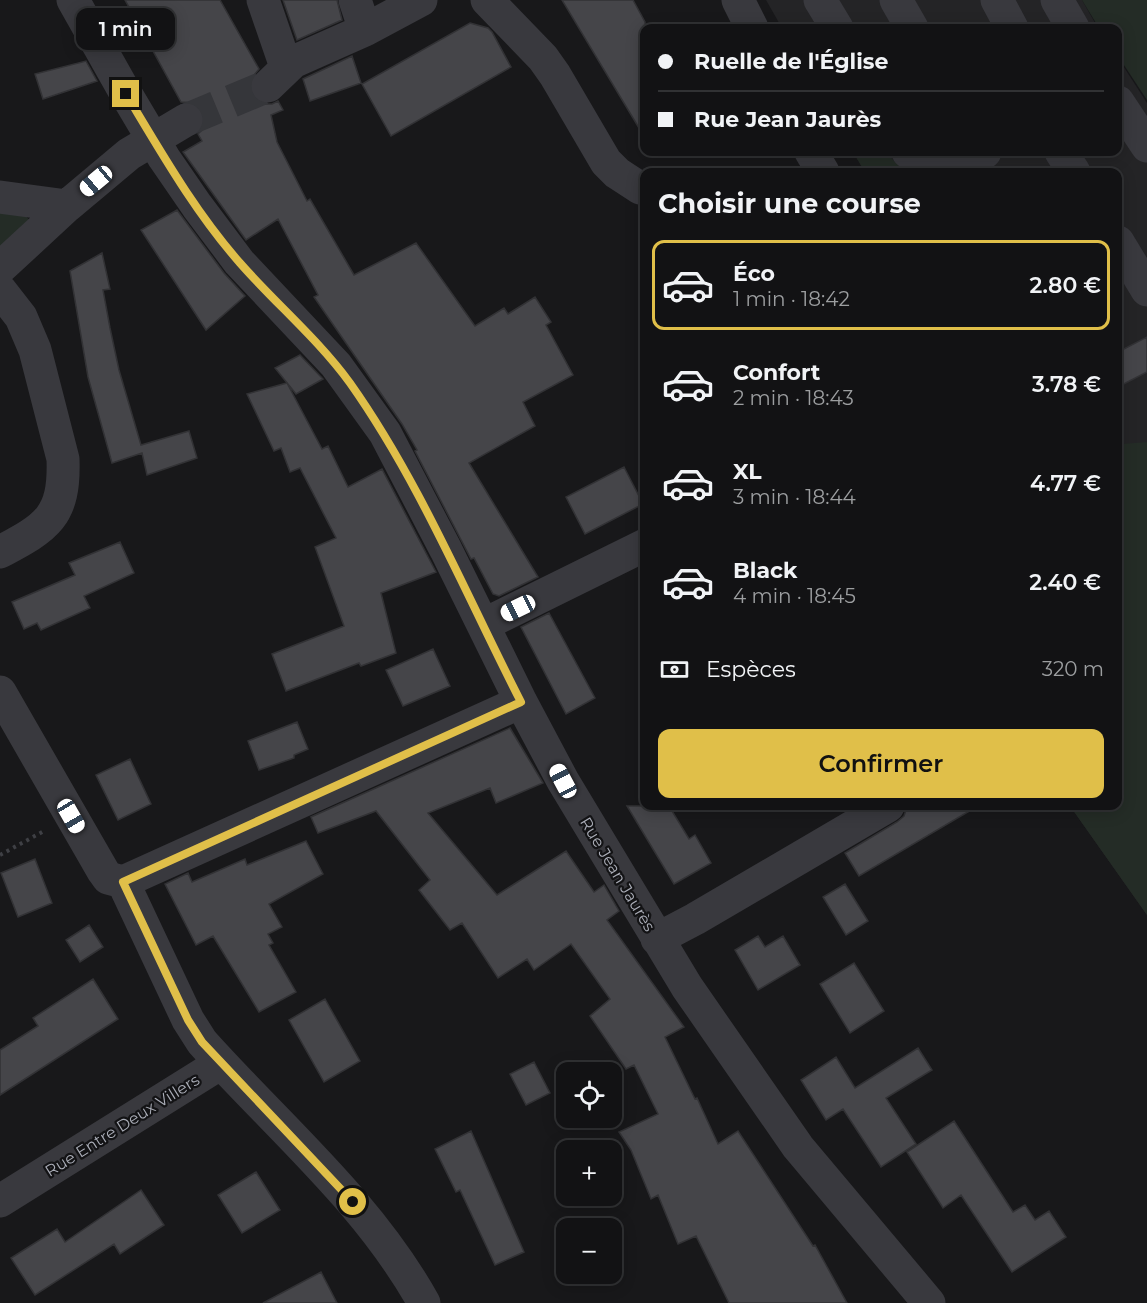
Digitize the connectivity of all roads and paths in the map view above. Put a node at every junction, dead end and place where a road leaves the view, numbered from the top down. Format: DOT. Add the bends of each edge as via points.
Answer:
graph roads {
  1 [pos="73,0"];
  2 [pos="263,0"];
  3 [pos="421,0"];
  4 [pos="487,0"];
  5 [pos="738,0"];
  6 [pos="820,0"];
  7 [pos="896,0"];
  8 [pos="997,0"];
  9 [pos="1057,0"];
  10 [pos="360,15"];
  11 [pos="750,24"];
  12 [pos="835,24"];
  13 [pos="910,24"];
  14 [pos="1010,24"];
  15 [pos="1071,24"];
  16 [pos="1122,108"];
  17 [pos="186,120"];
  18 [pos="152,138"];
  19 [pos="1147,146"];
  20 [pos="916,156"];
  21 [pos="978,156"];
  22 [pos="942,168"];
  23 [pos="955,168"];
  24 [pos="640,188"];
  25 [pos="0,197"];
  26 [pos="67,206"];
  27 [pos="1122,249"];
  28 [pos="0,268"];
  29 [pos="0,290"];
  30 [pos="1147,290"];
  31 [pos="640,547"];
  32 [pos="0,552"];
  33 [pos="483,625"];
  34 [pos="0,692"];
  35 [pos="521,702"];
  36 [pos="881,810"];
  37 [pos="71,816"];
  38 [pos="0,855"];
  39 [pos="123,882"];
  40 [pos="657,939"];
  41 [pos="221,1063"];
  42 [pos="0,1201"];
  43 [pos="424,1303"];
  44 [pos="929,1303"];
  1 -- 18 [label="street, Rue Jean Jaurès"];
  2 -- 10 [label="street" via="277,77"];
  3 -- 10 [label="street"];
  4 -- 24 [label="street" via="549,66 606,162"];
  5 -- 11 [label="street"];
  6 -- 12 [label="street"];
  7 -- 13 [label="street"];
  8 -- 14 [label="street"];
  9 -- 15 [label="street"];
  16 -- 19 [label="street"];
  17 -- 18 [label="street"];
  18 -- 26 [label="street"];
  18 -- 33 [label="street, Rue Jean Jaurès" via="239,262 336,365 385,433"];
  20 -- 22 [label="street"];
  21 -- 23 [label="street"];
  25 -- 26 [label="street"];
  26 -- 28 [label="street"];
  27 -- 30 [label="street"];
  29 -- 32 [label="street" via="21,317 35,350 63,459 63,474 59,503 46,524"];
  31 -- 33 [label="street"];
  33 -- 35 [label="street, Rue Jean Jaurès"];
  34 -- 37 [label="street"];
  35 -- 39 [label="street"];
  35 -- 40 [label="street, Rue Jean Jaurès"];
  36 -- 40 [label="street"];
  37 -- 38 [label="path"];
  37 -- 39 [label="street" via="108,878"];
  39 -- 41 [label="street" via="188,1020"];
  40 -- 44 [label="street, Rue Jean Jaurès" via="791,1138"];
  41 -- 42 [label="street, Rue Entre Deux Villers"];
  41 -- 43 [label="street" via="343,1190 384,1242"];
}
